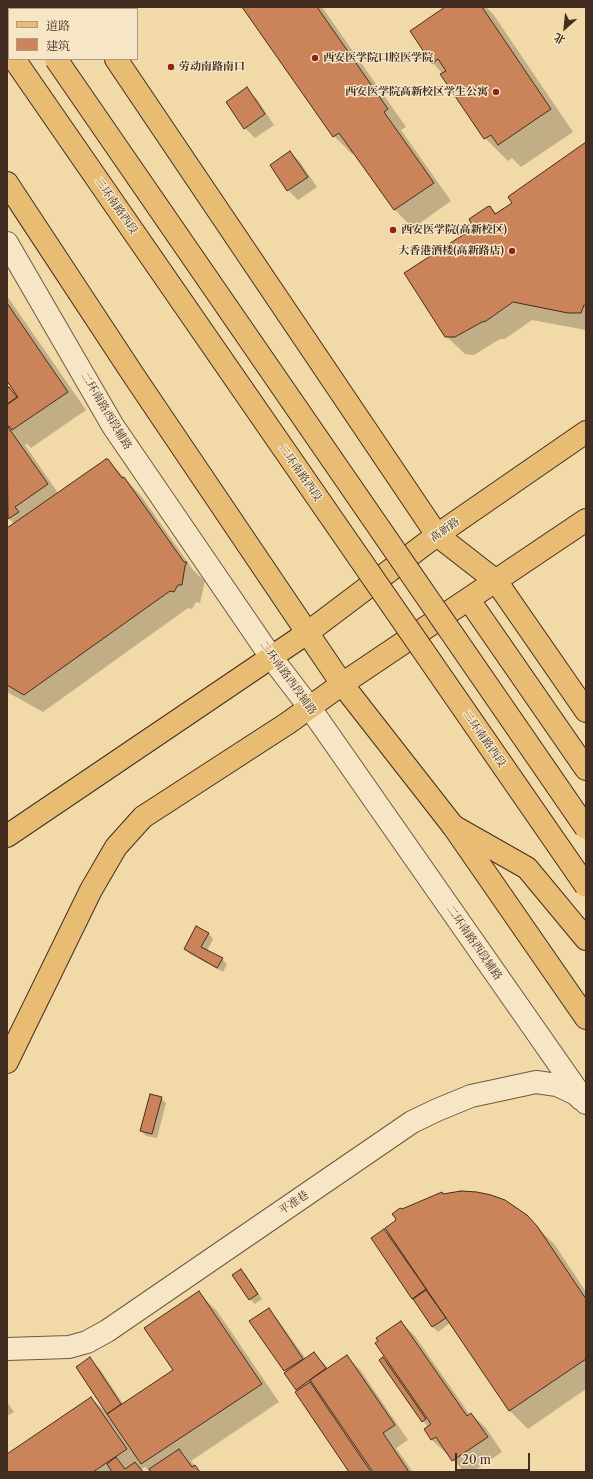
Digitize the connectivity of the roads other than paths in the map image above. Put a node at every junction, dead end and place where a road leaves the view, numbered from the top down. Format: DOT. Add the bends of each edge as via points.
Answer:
graph roads {
  1 [pos="15,60"];
  2 [pos="57,60"];
  3 [pos="117,60"];
  4 [pos="7,183"];
  5 [pos="7,243"];
  6 [pos="586,432"];
  7 [pos="586,520"];
  8 [pos="437,535"];
  9 [pos="496,581"];
  10 [pos="469,600"];
  11 [pos="307,633"];
  12 [pos="271,657"];
  13 [pos="342,684"];
  14 [pos="310,708"];
  15 [pos="586,711"];
  16 [pos="586,769"];
  17 [pos="453,826"];
  18 [pos="586,828"];
  19 [pos="7,836"];
  20 [pos="586,886"];
  21 [pos="586,939"];
  22 [pos="586,1018"];
  23 [pos="7,1062"];
  24 [pos="586,1104"];
  25 [pos="7,1349"];
  1 -- 20 [label="main road, 二环南路西段, bridge"];
  2 -- 18 [label="main road, bridge"];
  3 -- 8 [label="main road"];
  4 -- 11 [label="main road"];
  5 -- 12 [label="street, 二环南路西段辅路" via="113,426"];
  6 -- 8 [label="main road, 高新路"];
  7 -- 9 [label="main road"];
  8 -- 9 [label="main road"];
  8 -- 11 [label="main road, 高新路"];
  9 -- 10 [label="main road"];
  9 -- 15 [label="main road"];
  10 -- 13 [label="main road"];
  10 -- 16 [label="main road"];
  11 -- 12 [label="main road, 高新路"];
  11 -- 13 [label="main road"];
  12 -- 14 [label="street, 二环南路西段辅路"];
  12 -- 19 [label="main road, 高新路"];
  13 -- 14 [label="main road"];
  13 -- 17 [label="main road"];
  14 -- 23 [label="main road" via="143,817 116,847 91,890"];
  14 -- 24 [label="street, 二环南路西段辅路"];
  17 -- 21 [label="main road" via="527,868"];
  17 -- 22 [label="main road"];
  24 -- 25 [label="street, 平准巷" via="576,1094 557,1085 536,1082 471,1096 437,1110 412,1122 107,1331 87,1342 69,1347"];
}
